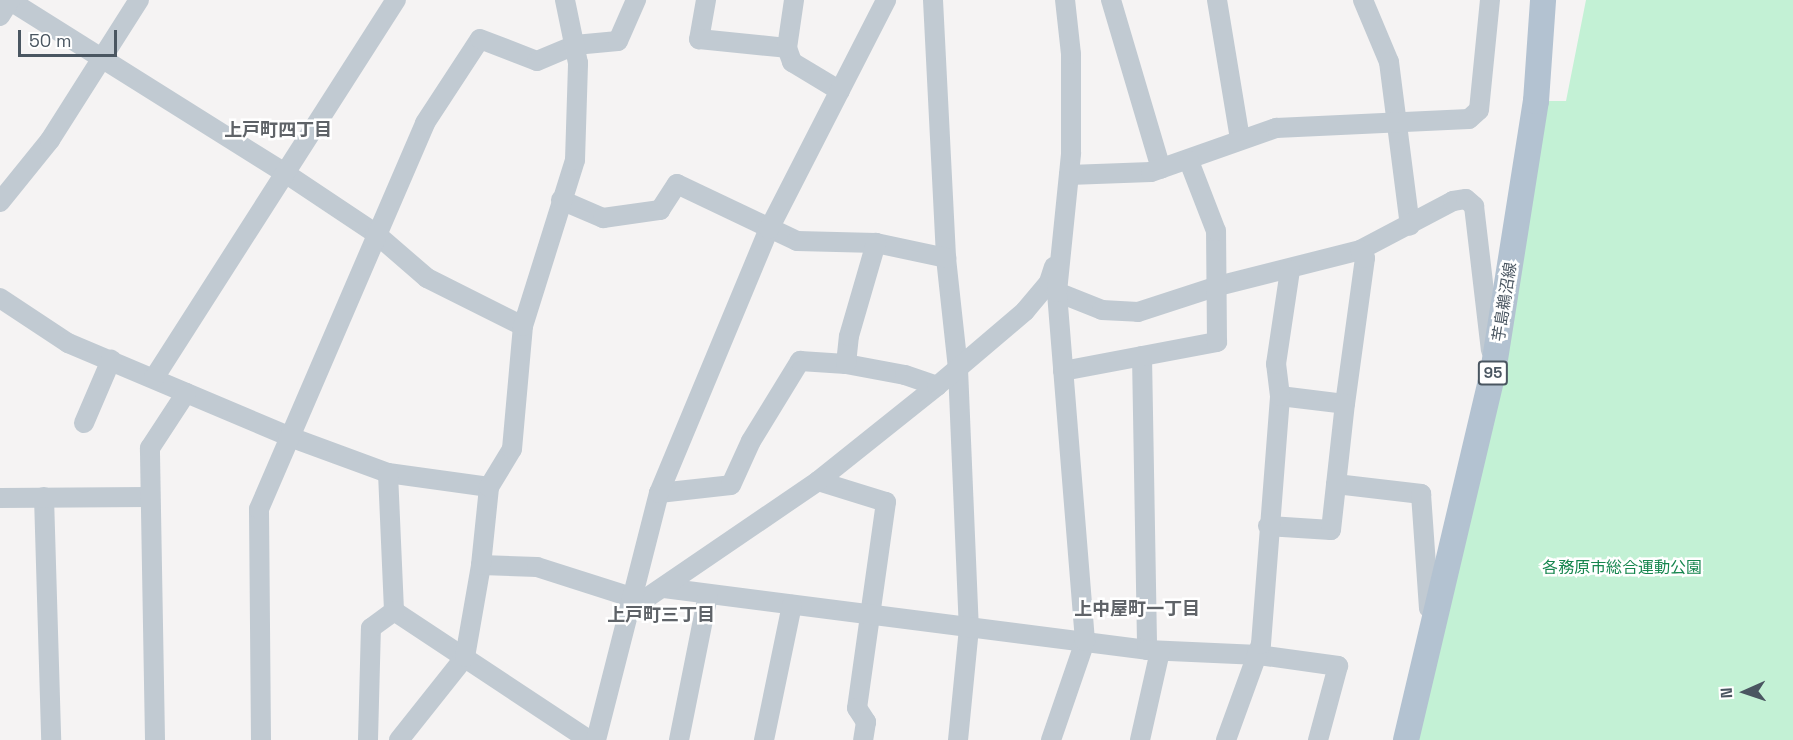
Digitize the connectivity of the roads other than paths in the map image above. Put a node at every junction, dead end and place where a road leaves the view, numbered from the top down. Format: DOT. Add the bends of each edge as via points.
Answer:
graph roads {
  1 [pos="10,0"];
  2 [pos="139,0"];
  3 [pos="396,0"];
  4 [pos="564,0"];
  5 [pos="636,0"];
  6 [pos="706,0"];
  7 [pos="794,0"];
  8 [pos="886,0"];
  9 [pos="933,0"];
  10 [pos="1065,0"];
  11 [pos="1111,0"];
  12 [pos="1217,0"];
  13 [pos="1362,0"];
  14 [pos="1490,0"];
  15 [pos="1543,0"];
  16 [pos="0,16"];
  17 [pos="575,45"];
  18 [pos="787,48"];
  19 [pos="102,58"];
  20 [pos="840,91"];
  21 [pos="1398,123"];
  22 [pos="1240,140"];
  23 [pos="1189,161"];
  24 [pos="1161,169"];
  25 [pos="288,175"];
  26 [pos="1069,175"];
  27 [pos="561,200"];
  28 [pos="0,202"];
  29 [pos="1410,226"];
  30 [pos="769,229"];
  31 [pos="375,233"];
  32 [pos="1060,241"];
  33 [pos="876,243"];
  34 [pos="1360,250"];
  35 [pos="946,258"];
  36 [pos="1290,270"];
  37 [pos="1218,286"];
  38 [pos="1057,292"];
  39 [pos="0,298"];
  40 [pos="523,326"];
  41 [pos="1142,356"];
  42 [pos="111,360"];
  43 [pos="846,364"];
  44 [pos="958,369"];
  45 [pos="1063,371"];
  46 [pos="1493,372"];
  47 [pos="154,378"];
  48 [pos="937,386"];
  49 [pos="186,393"];
  50 [pos="1280,396"];
  51 [pos="1345,404"];
  52 [pos="84,423"];
  53 [pos="290,437"];
  54 [pos="388,473"];
  55 [pos="818,481"];
  56 [pos="1336,484"];
  57 [pos="489,487"];
  58 [pos="658,493"];
  59 [pos="44,497"];
  60 [pos="149,497"];
  61 [pos="0,498"];
  62 [pos="1269,526"];
  63 [pos="481,565"];
  64 [pos="664,588"];
  65 [pos="708,595"];
  66 [pos="630,604"];
  67 [pos="792,605"];
  68 [pos="394,611"];
  69 [pos="1436,614"];
  70 [pos="869,616"];
  71 [pos="969,627"];
  72 [pos="1085,641"];
  73 [pos="1154,650"];
  74 [pos="1259,655"];
  75 [pos="465,657"];
  76 [pos="51,740"];
  77 [pos="155,740"];
  78 [pos="261,740"];
  79 [pos="368,740"];
  80 [pos="399,740"];
  81 [pos="589,740"];
  82 [pos="596,740"];
  83 [pos="679,740"];
  84 [pos="764,740"];
  85 [pos="863,740"];
  86 [pos="958,740"];
  87 [pos="1051,740"];
  88 [pos="1140,740"];
  89 [pos="1226,740"];
  90 [pos="1318,740"];
  91 [pos="1406,740"];
  1 -- 16 [label="street"];
  1 -- 19 [label="street"];
  2 -- 19 [label="street"];
  3 -- 25 [label="street"];
  4 -- 17 [label="street"];
  5 -- 17 [label="street" via="618,41"];
  6 -- 18 [label="street" via="699,39"];
  7 -- 18 [label="street"];
  8 -- 20 [label="street"];
  9 -- 35 [label="street"];
  10 -- 26 [label="street" via="1071,54"];
  11 -- 24 [label="street"];
  12 -- 22 [label="street"];
  13 -- 21 [label="street" via="1389,62"];
  14 -- 21 [label="street" via="1479,110 1469,119"];
  15 -- 46 [label="main road, 芋島鵜沼線 / 95" via="1536,102"];
  17 -- 27 [label="street" via="579,93 575,160"];
  17 -- 31 [label="street" via="537,61 480,39 425,123"];
  18 -- 20 [label="street" via="792,62"];
  19 -- 25 [label="street"];
  19 -- 28 [label="street" via="45,147"];
  20 -- 30 [label="street"];
  21 -- 22 [label="street" via="1276,128"];
  21 -- 29 [label="street"];
  22 -- 23 [label="street" via="1196,154"];
  23 -- 24 [label="street"];
  23 -- 37 [label="street" via="1216,231"];
  24 -- 26 [label="street"];
  25 -- 31 [label="street"];
  25 -- 47 [label="street"];
  26 -- 32 [label="street"];
  27 -- 30 [label="street" via="603,218 614,217 660,210 677,184"];
  27 -- 40 [label="street"];
  29 -- 34 [label="street"];
  29 -- 46 [label="street" via="1453,201 1466,199 1474,206"];
  30 -- 33 [label="street" via="797,241"];
  30 -- 58 [label="street"];
  31 -- 40 [label="street" via="427,278"];
  31 -- 53 [label="street"];
  32 -- 38 [label="street"];
  32 -- 44 [label="street" via="1049,282 1025,311"];
  33 -- 35 [label="street"];
  33 -- 43 [label="street" via="849,336"];
  34 -- 36 [label="street"];
  34 -- 51 [label="street" via="1365,258"];
  35 -- 44 [label="street"];
  36 -- 37 [label="street"];
  36 -- 50 [label="street" via="1275,364"];
  37 -- 38 [label="street" via="1138,312 1102,309"];
  37 -- 41 [label="street" via="1217,342"];
  38 -- 45 [label="street"];
  39 -- 42 [label="street" via="68,343"];
  40 -- 57 [label="street" via="512,449"];
  41 -- 45 [label="street"];
  41 -- 73 [label="street"];
  42 -- 47 [label="street"];
  42 -- 52 [label="street"];
  43 -- 48 [label="street"];
  43 -- 58 [label="street" via="800,361 751,441 731,485"];
  44 -- 48 [label="street"];
  44 -- 71 [label="street"];
  45 -- 72 [label="street"];
  46 -- 69 [label="main road, 芋島鵜沼線 / 95"];
  47 -- 49 [label="street"];
  48 -- 55 [label="street"];
  49 -- 53 [label="street"];
  49 -- 60 [label="street" via="150,448"];
  50 -- 51 [label="street"];
  50 -- 62 [label="street"];
  51 -- 56 [label="street"];
  53 -- 54 [label="street"];
  53 -- 78 [label="street" via="259,509"];
  54 -- 57 [label="street"];
  54 -- 68 [label="street"];
  55 -- 64 [label="street"];
  55 -- 70 [label="street" via="886,502"];
  56 -- 62 [label="street" via="1331,530"];
  56 -- 69 [label="street" via="1421,494 1429,608"];
  57 -- 63 [label="street"];
  58 -- 66 [label="street"];
  59 -- 60 [label="street"];
  59 -- 61 [label="street"];
  59 -- 76 [label="street"];
  60 -- 77 [label="street"];
  62 -- 74 [label="street"];
  63 -- 66 [label="street" via="537,567"];
  63 -- 75 [label="street"];
  64 -- 65 [label="street"];
  64 -- 66 [label="street"];
  65 -- 67 [label="street"];
  65 -- 83 [label="street"];
  66 -- 82 [label="street"];
  67 -- 70 [label="street"];
  67 -- 84 [label="street"];
  68 -- 75 [label="street"];
  68 -- 79 [label="street" via="371,628"];
  69 -- 91 [label="main road, 芋島鵜沼線 / 95"];
  70 -- 71 [label="street"];
  70 -- 85 [label="street" via="857,708 866,722"];
  71 -- 72 [label="street"];
  71 -- 86 [label="street"];
  72 -- 73 [label="street"];
  72 -- 87 [label="street"];
  73 -- 74 [label="street"];
  73 -- 88 [label="street"];
  74 -- 89 [label="street"];
  74 -- 90 [label="street" via="1338,666"];
  75 -- 80 [label="street"];
  75 -- 81 [label="street"];
}
